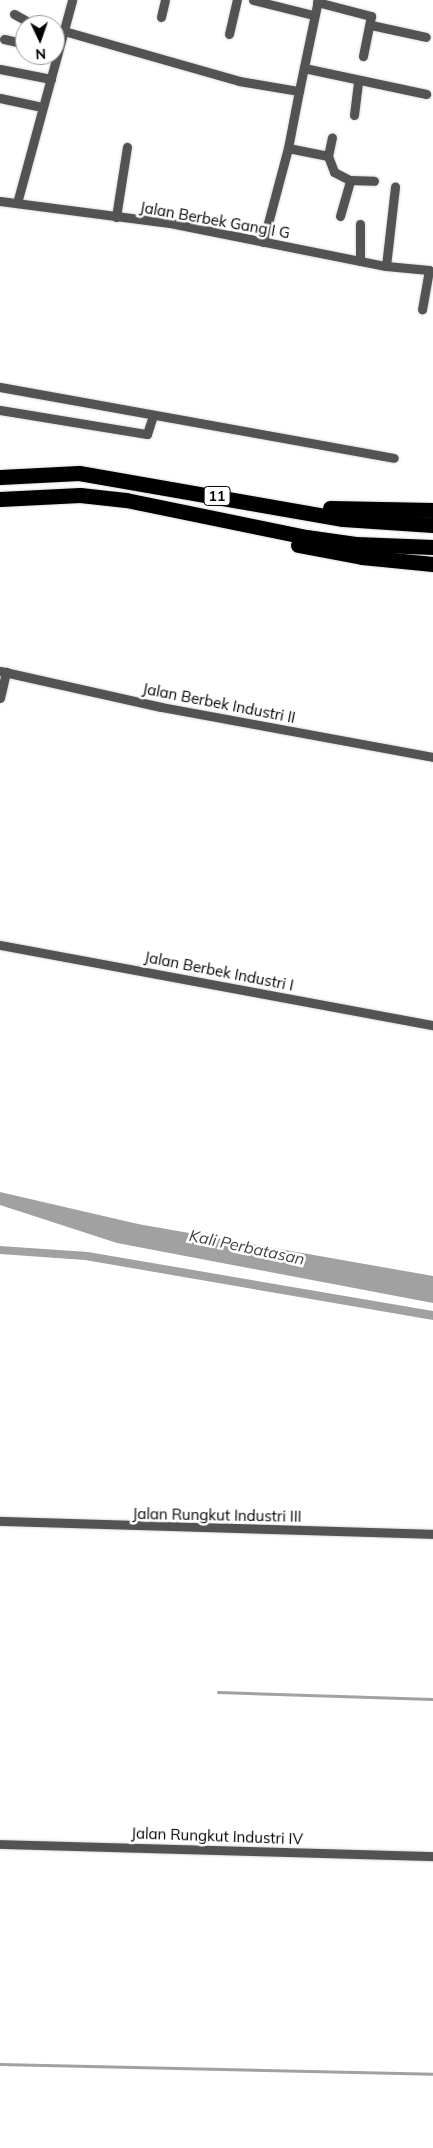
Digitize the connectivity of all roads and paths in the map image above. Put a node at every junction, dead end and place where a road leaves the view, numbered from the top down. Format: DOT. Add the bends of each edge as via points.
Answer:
graph roads {
  1 [pos="72,0"];
  2 [pos="165,0"];
  3 [pos="237,0"];
  4 [pos="253,0"];
  5 [pos="318,1"];
  6 [pos="313,15"];
  7 [pos="161,18"];
  8 [pos="65,20"];
  9 [pos="371,25"];
  10 [pos="229,34"];
  11 [pos="65,36"];
  12 [pos="426,37"];
  13 [pos="4,39"];
  14 [pos="15,42"];
  15 [pos="363,56"];
  16 [pos="53,65"];
  17 [pos="304,68"];
  18 [pos="0,69"];
  19 [pos="50,79"];
  20 [pos="358,82"];
  21 [pos="299,91"];
  22 [pos="426,94"];
  23 [pos="0,98"];
  24 [pos="42,107"];
  25 [pos="354,115"];
  26 [pos="332,137"];
  27 [pos="127,147"];
  28 [pos="288,148"];
  29 [pos="328,156"];
  30 [pos="350,180"];
  31 [pos="374,182"];
  32 [pos="395,187"];
  33 [pos="0,201"];
  34 [pos="17,203"];
  35 [pos="340,216"];
  36 [pos="116,217"];
  37 [pos="360,224"];
  38 [pos="263,242"];
  39 [pos="360,261"];
  40 [pos="386,266"];
  41 [pos="422,309"];
  42 [pos="0,387"];
  43 [pos="0,410"];
  44 [pos="153,416"];
  45 [pos="394,458"];
  46 [pos="0,477"];
  47 [pos="148,482"];
  48 [pos="6,498"];
  49 [pos="126,500"];
  50 [pos="433,510"];
  51 [pos="433,525"];
  52 [pos="433,547"];
  53 [pos="433,564"];
  54 [pos="3,672"];
  55 [pos="0,698"];
  56 [pos="433,757"];
  57 [pos="0,945"];
  58 [pos="433,1025"];
  59 [pos="0,1521"];
  60 [pos="433,1534"];
  61 [pos="0,1844"];
  62 [pos="433,1856"];
  1 -- 8 [label="street"];
  2 -- 7 [label="street"];
  3 -- 10 [label="street"];
  4 -- 6 [label="street"];
  5 -- 6 [label="street"];
  5 -- 9 [label="street" via="370,14"];
  6 -- 17 [label="street"];
  9 -- 12 [label="street"];
  9 -- 15 [label="street"];
  11 -- 21 [label="street" via="239,80"];
  13 -- 14 [label="street"];
  16 -- 19 [label="street"];
  17 -- 20 [label="street"];
  17 -- 21 [label="street"];
  18 -- 19 [label="street"];
  19 -- 24 [label="street"];
  20 -- 22 [label="street"];
  20 -- 25 [label="street"];
  21 -- 28 [label="street"];
  23 -- 24 [label="street"];
  24 -- 34 [label="street"];
  26 -- 29 [label="street"];
  27 -- 36 [label="street"];
  28 -- 29 [label="street"];
  28 -- 38 [label="street"];
  29 -- 30 [label="street" via="334,172"];
  30 -- 31 [label="street"];
  30 -- 35 [label="street"];
  32 -- 40 [label="street"];
  33 -- 34 [label="street, Jalan Berbek Gang I G"];
  34 -- 36 [label="street, Jalan Berbek Gang I G"];
  36 -- 38 [label="street, Jalan Berbek Gang I G"];
  37 -- 39 [label="street"];
  38 -- 39 [label="street, Jalan Berbek Gang I G"];
  39 -- 40 [label="street, Jalan Berbek Gang I G"];
  40 -- 41 [label="street, Jalan Berbek Gang I G" via="429,270"];
  42 -- 44 [label="street"];
  43 -- 44 [label="street" via="147,434"];
  44 -- 45 [label="street"];
  46 -- 47 [label="highway, 11" via="79,473"];
  47 -- 50 [label="highway" via="207,487 333,508"];
  47 -- 51 [label="highway, 11" via="343,519"];
  48 -- 49 [label="highway, 11" via="80,495"];
  49 -- 52 [label="highway, 11" via="306,537"];
  49 -- 53 [label="highway" via="238,532 298,545 362,557"];
  54 -- 55 [label="street"];
  54 -- 56 [label="street, Jalan Berbek Industri II" via="160,707"];
  57 -- 58 [label="street, Jalan Berbek Industri I"];
  59 -- 60 [label="street, Jalan Rungkut Industri III"];
  61 -- 62 [label="street, Jalan Rungkut Industri IV"];
}
